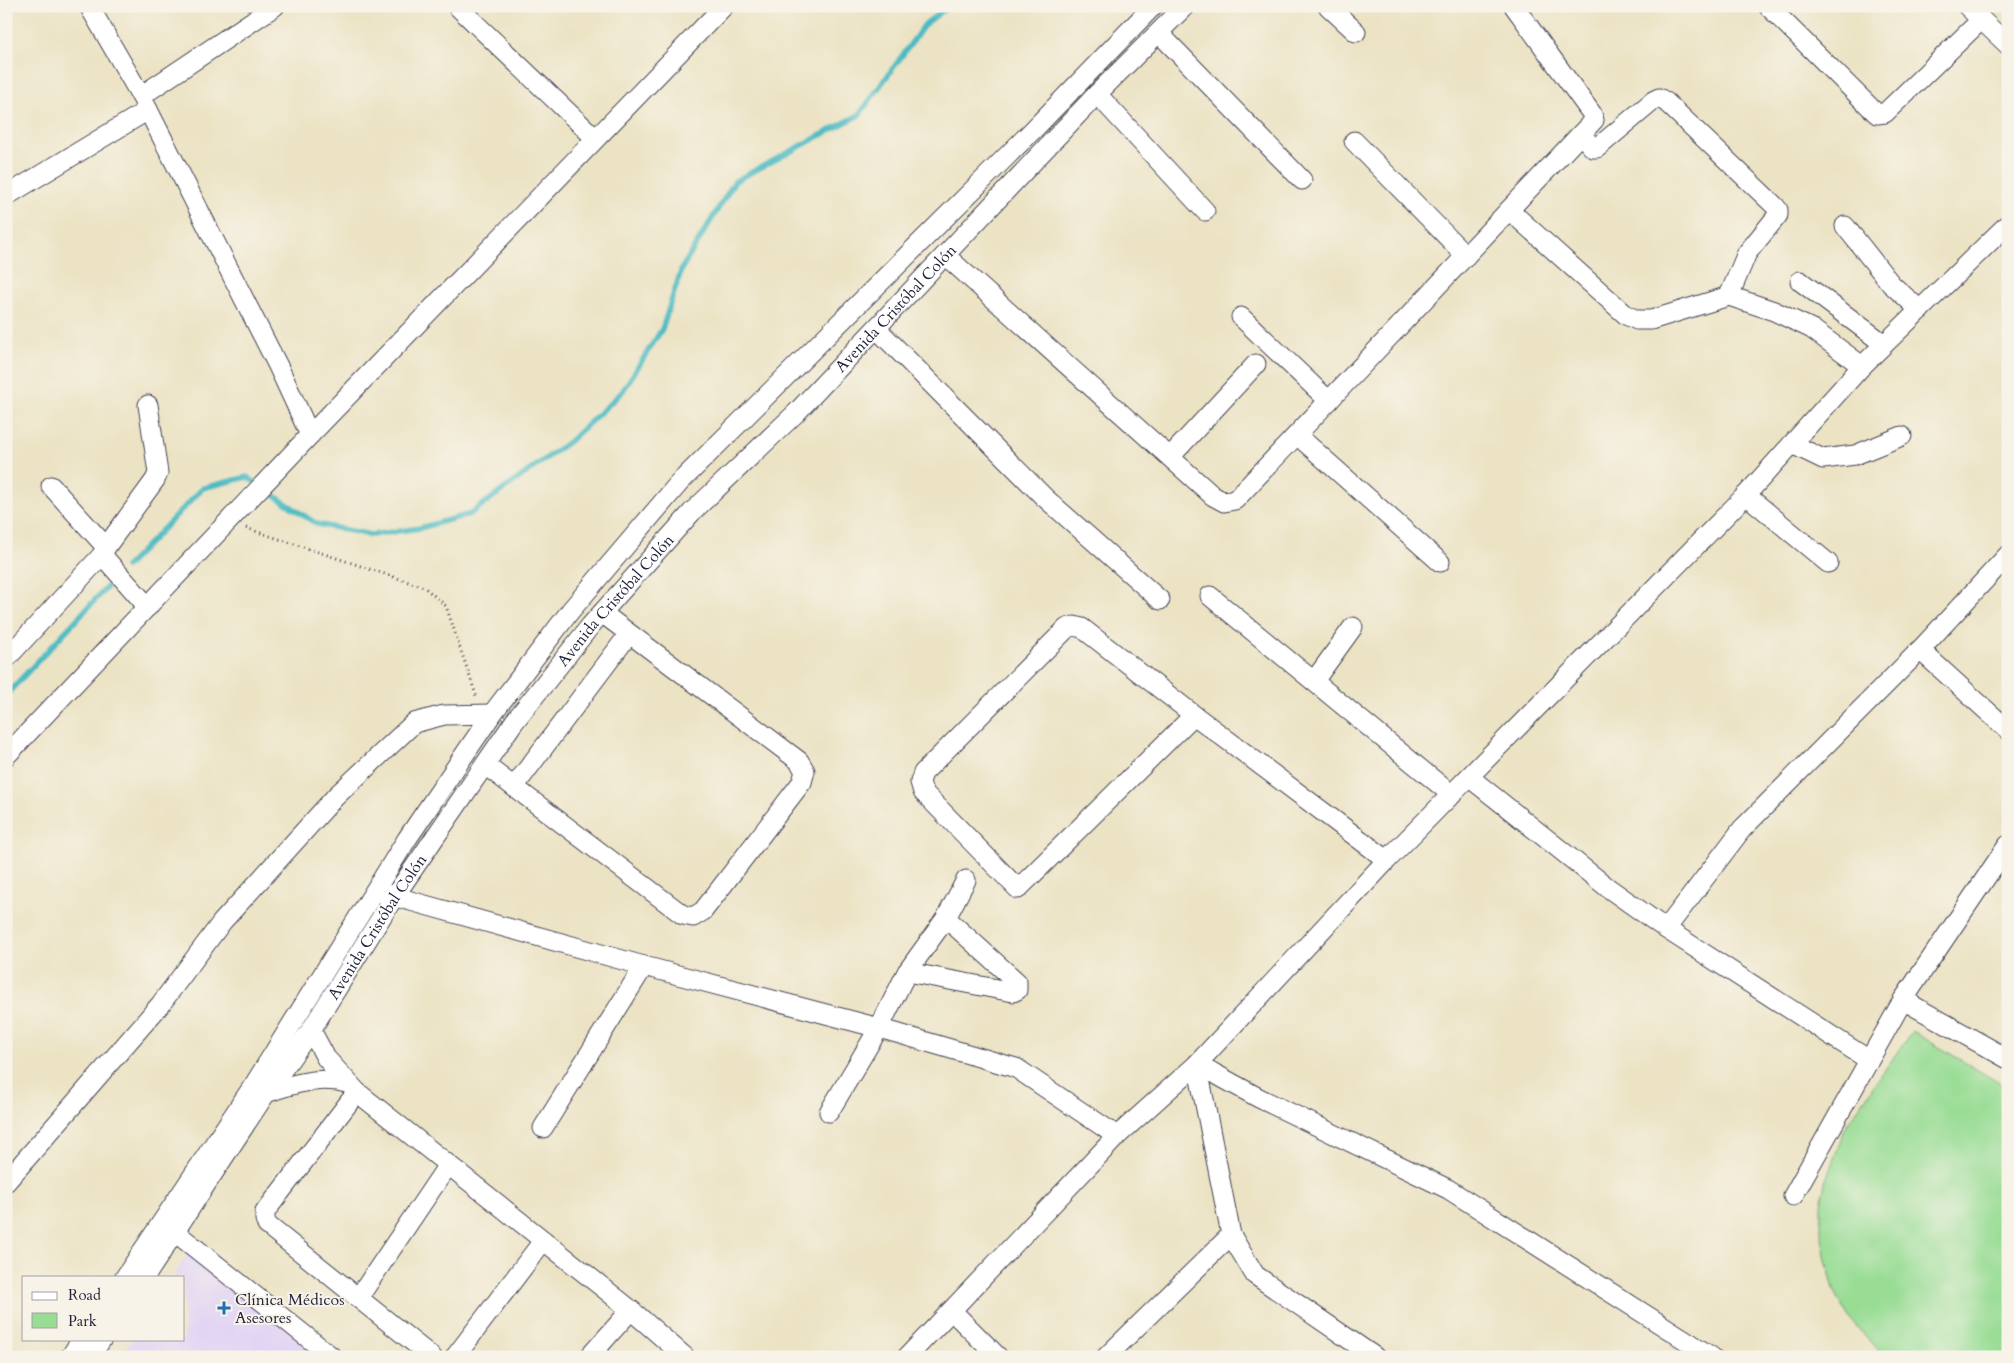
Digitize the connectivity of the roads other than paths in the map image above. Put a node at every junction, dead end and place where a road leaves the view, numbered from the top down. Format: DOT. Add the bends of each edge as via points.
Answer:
graph roads {
  1 [pos="89,6"];
  2 [pos="275,6"];
  3 [pos="457,6"];
  4 [pos="724,6"];
  5 [pos="1153,6"];
  6 [pos="1186,6"];
  7 [pos="1328,6"];
  8 [pos="1514,6"];
  9 [pos="1768,6"];
  10 [pos="1967,6"];
  11 [pos="1981,20"];
  12 [pos="1356,32"];
  13 [pos="1159,33"];
  14 [pos="2008,45"];
  15 [pos="1097,94"];
  16 [pos="144,103"];
  17 [pos="1581,134"];
  18 [pos="595,138"];
  19 [pos="1354,141"];
  20 [pos="1302,180"];
  21 [pos="6,196"];
  22 [pos="1509,210"];
  23 [pos="1205,211"];
  24 [pos="2008,224"];
  25 [pos="1845,226"];
  26 [pos="946,256"];
  27 [pos="1466,256"];
  28 [pos="1800,281"];
  29 [pos="1728,296"];
  30 [pos="1920,310"];
  31 [pos="1240,317"];
  32 [pos="877,329"];
  33 [pos="1884,344"];
  34 [pos="1256,364"];
  35 [pos="1862,366"];
  36 [pos="1329,402"];
  37 [pos="148,404"];
  38 [pos="1297,435"];
  39 [pos="310,436"];
  40 [pos="1902,436"];
  41 [pos="1792,444"];
  42 [pos="1170,458"];
  43 [pos="50,486"];
  44 [pos="1746,495"];
  45 [pos="104,551"];
  46 [pos="2008,555"];
  47 [pos="1440,562"];
  48 [pos="1828,563"];
  49 [pos="1210,596"];
  50 [pos="1160,600"];
  51 [pos="148,607"];
  52 [pos="602,613"];
  53 [pos="1353,627"];
  54 [pos="629,634"];
  55 [pos="1920,650"];
  56 [pos="6,659"];
  57 [pos="1314,681"];
  58 [pos="487,713"];
  59 [pos="1194,715"];
  60 [pos="2008,730"];
  61 [pos="6,756"];
  62 [pos="485,765"];
  63 [pos="1469,777"];
  64 [pos="514,787"];
  65 [pos="1452,794"];
  66 [pos="2008,845"];
  67 [pos="1387,860"];
  68 [pos="966,880"];
  69 [pos="375,891"];
  70 [pos="394,897"];
  71 [pos="946,918"];
  72 [pos="1666,929"];
  73 [pos="644,966"];
  74 [pos="908,972"];
  75 [pos="1903,1000"];
  76 [pos="878,1028"];
  77 [pos="311,1030"];
  78 [pos="2008,1059"];
  79 [pos="1869,1060"];
  80 [pos="1197,1064"];
  81 [pos="352,1087"];
  82 [pos="266,1093"];
  83 [pos="829,1112"];
  84 [pos="543,1128"];
  85 [pos="1117,1136"];
  86 [pos="448,1165"];
  87 [pos="6,1182"];
  88 [pos="1793,1196"];
  89 [pos="175,1232"];
  90 [pos="1231,1235"];
  91 [pos="543,1241"];
  92 [pos="126,1276"];
  93 [pos="146,1276"];
  94 [pos="360,1297"];
  95 [pos="631,1310"];
  96 [pos="952,1310"];
  97 [pos="81,1340"];
  98 [pos="101,1340"];
  99 [pos="70,1357"];
  100 [pos="90,1357"];
  101 [pos="332,1357"];
  102 [pos="432,1357"];
  103 [pos="454,1357"];
  104 [pos="589,1357"];
  105 [pos="685,1357"];
  106 [pos="907,1357"];
  107 [pos="998,1357"];
  108 [pos="1106,1357"];
  109 [pos="1375,1357"];
  110 [pos="1712,1357"];
  1 -- 16 [label="street"];
  2 -- 16 [label="street"];
  3 -- 18 [label="street"];
  4 -- 18 [label="street"];
  5 -- 58 [label="street, Avenida Cristóbal Colón" via="680,482"];
  6 -- 13 [label="street, Avenida Cristóbal Colón"];
  7 -- 12 [label="street"];
  8 -- 17 [label="street" via="1592,114 1594,120"];
  9 -- 11 [label="street" via="1877,114 1885,113"];
  10 -- 11 [label="street"];
  11 -- 14 [label="street"];
  13 -- 15 [label="street, Avenida Cristóbal Colón"];
  13 -- 20 [label="street"];
  15 -- 23 [label="street"];
  15 -- 26 [label="street, Avenida Cristóbal Colón"];
  16 -- 21 [label="street"];
  16 -- 39 [label="street" via="278,366"];
  17 -- 22 [label="street"];
  17 -- 29 [label="street" via="1593,148 1597,148 1659,98 1775,206 1778,214 1747,253"];
  18 -- 39 [label="street"];
  19 -- 27 [label="street"];
  22 -- 27 [label="street"];
  22 -- 29 [label="street" via="1626,315 1637,320 1651,320"];
  24 -- 30 [label="street"];
  25 -- 30 [label="street" via="1891,284"];
  26 -- 32 [label="street, Avenida Cristóbal Colón"];
  26 -- 42 [label="street"];
  27 -- 36 [label="street"];
  28 -- 33 [label="street"];
  29 -- 35 [label="street" via="1774,311 1812,329"];
  30 -- 33 [label="street"];
  31 -- 36 [label="street"];
  32 -- 50 [label="street" via="1044,497"];
  32 -- 52 [label="street, Avenida Cristóbal Colón" via="796,414 692,512"];
  33 -- 35 [label="street"];
  34 -- 42 [label="street"];
  35 -- 41 [label="street"];
  36 -- 38 [label="street"];
  37 -- 45 [label="street" via="158,473"];
  38 -- 42 [label="street" via="1235,500 1224,502"];
  38 -- 47 [label="street"];
  39 -- 51 [label="street"];
  40 -- 41 [label="street" via="1854,456 1823,460"];
  41 -- 44 [label="street"];
  43 -- 45 [label="street"];
  44 -- 48 [label="street"];
  44 -- 63 [label="street"];
  45 -- 51 [label="street"];
  45 -- 56 [label="street"];
  46 -- 55 [label="street"];
  49 -- 57 [label="street"];
  51 -- 61 [label="street"];
  52 -- 54 [label="street"];
  52 -- 62 [label="street, Avenida Cristóbal Colón" via="514,722"];
  53 -- 57 [label="street"];
  54 -- 64 [label="street"];
  54 -- 64 [label="street" via="799,761 805,771 802,782 703,911 693,917 683,915"];
  55 -- 60 [label="street"];
  55 -- 72 [label="street" via="1742,829"];
  57 -- 65 [label="street"];
  58 -- 69 [label="street, Avenida Cristóbal Colón"];
  58 -- 87 [label="street" via="444,715 414,722 336,796 222,922 160,1005"];
  59 -- 59 [label="street" via="1018,889 923,792 920,782 924,773 1067,628 1074,626 1082,628"];
  59 -- 67 [label="street"];
  62 -- 64 [label="street"];
  62 -- 70 [label="street, Avenida Cristóbal Colón"];
  63 -- 65 [label="street"];
  63 -- 72 [label="street" via="1607,887"];
  65 -- 67 [label="street"];
  66 -- 75 [label="street"];
  67 -- 80 [label="street"];
  68 -- 71 [label="street"];
  69 -- 70 [label="street"];
  69 -- 92 [label="street, Avenida Cristóbal Colón" via="255,1083"];
  70 -- 73 [label="street"];
  70 -- 77 [label="street, Avenida Cristóbal Colón"];
  71 -- 74 [label="street"];
  71 -- 74 [label="street" via="1017,982 1017,990 1013,992"];
  72 -- 79 [label="street"];
  73 -- 76 [label="street"];
  73 -- 84 [label="street"];
  74 -- 76 [label="street"];
  75 -- 78 [label="street"];
  75 -- 79 [label="street"];
  76 -- 83 [label="street"];
  76 -- 85 [label="street" via="1016,1068"];
  77 -- 81 [label="street" via="326,1058"];
  77 -- 82 [label="street, Avenida Cristóbal Colón"];
  79 -- 88 [label="street"];
  80 -- 85 [label="street"];
  80 -- 90 [label="street"];
  80 -- 110 [label="street" via="1258,1098 1448,1189"];
  81 -- 82 [label="street" via="334,1080 307,1081"];
  81 -- 86 [label="street"];
  81 -- 94 [label="street" via="265,1212 265,1218 267,1225"];
  82 -- 89 [label="street, Avenida Cristóbal Colón"];
  85 -- 96 [label="street"];
  86 -- 91 [label="street"];
  86 -- 94 [label="street"];
  89 -- 93 [label="street, Avenida Cristóbal Colón"];
  89 -- 101 [label="street"];
  90 -- 108 [label="street"];
  90 -- 109 [label="street" via="1256,1275"];
  91 -- 95 [label="street"];
  91 -- 103 [label="street"];
  94 -- 102 [label="street"];
  95 -- 104 [label="street"];
  95 -- 105 [label="street"];
  96 -- 106 [label="street"];
  96 -- 107 [label="street"];
  97 -- 99 [label="street"];
  98 -- 100 [label="street"];
}
